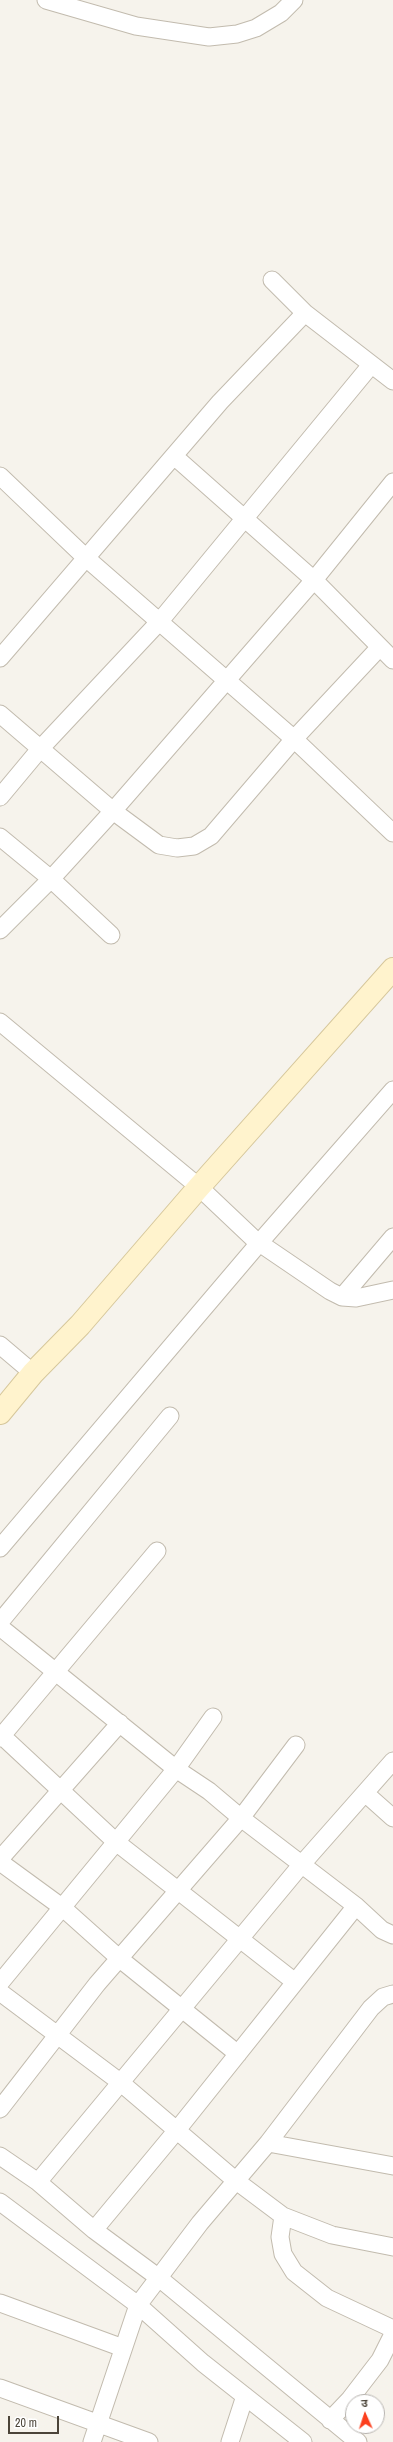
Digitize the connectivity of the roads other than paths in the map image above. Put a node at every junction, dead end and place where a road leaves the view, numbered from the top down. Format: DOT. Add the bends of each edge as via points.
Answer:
graph roads {
  1 [pos="294,0"];
  2 [pos="52,1"];
  3 [pos="272,280"];
  4 [pos="305,313"];
  5 [pos="371,365"];
  6 [pos="393,382"];
  7 [pos="174,456"];
  8 [pos="0,476"];
  9 [pos="390,493"];
  10 [pos="243,518"];
  11 [pos="85,557"];
  12 [pos="314,580"];
  13 [pos="160,621"];
  14 [pos="379,648"];
  15 [pos="0,658"];
  16 [pos="393,660"];
  17 [pos="227,679"];
  18 [pos="0,714"];
  19 [pos="294,739"];
  20 [pos="40,748"];
  21 [pos="0,797"];
  22 [pos="113,811"];
  23 [pos="393,833"];
  24 [pos="0,837"];
  25 [pos="51,879"];
  26 [pos="0,930"];
  27 [pos="111,936"];
  28 [pos="393,969"];
  29 [pos="0,1022"];
  30 [pos="393,1090"];
  31 [pos="198,1187"];
  32 [pos="393,1237"];
  33 [pos="258,1241"];
  34 [pos="393,1290"];
  35 [pos="342,1297"];
  36 [pos="0,1345"];
  37 [pos="33,1373"];
  38 [pos="0,1413"];
  39 [pos="170,1416"];
  40 [pos="0,1548"];
  41 [pos="157,1551"];
  42 [pos="0,1622"];
  43 [pos="0,1627"];
  44 [pos="56,1672"];
  45 [pos="214,1717"];
  46 [pos="120,1723"];
  47 [pos="1,1736"];
  48 [pos="296,1745"];
  49 [pos="393,1761"];
  50 [pos="176,1769"];
  51 [pos="62,1789"];
  52 [pos="365,1793"];
  53 [pos="241,1818"];
  54 [pos="393,1818"];
  55 [pos="116,1842"];
  56 [pos="0,1860"];
  57 [pos="302,1864"];
  58 [pos="178,1892"];
  59 [pos="356,1906"];
  60 [pos="63,1908"];
  61 [pos="393,1935"];
  62 [pos="240,1938"];
  63 [pos="120,1959"];
  64 [pos="295,1982"];
  65 [pos="0,1983"];
  66 [pos="0,1992"];
  67 [pos="393,1994"];
  68 [pos="182,2008"];
  69 [pos="60,2035"];
  70 [pos="238,2054"];
  71 [pos="120,2082"];
  72 [pos="0,2109"];
  73 [pos="177,2130"];
  74 [pos="268,2144"];
  75 [pos="0,2156"];
  76 [pos="393,2166"];
  77 [pos="235,2180"];
  78 [pos="38,2182"];
  79 [pos="0,2202"];
  80 [pos="283,2216"];
  81 [pos="94,2230"];
  82 [pos="393,2247"];
  83 [pos="148,2291"];
  84 [pos="0,2303"];
  85 [pos="392,2337"];
  86 [pos="123,2348"];
  87 [pos="0,2388"];
  88 [pos="245,2396"];
  89 [pos="330,2420"];
  90 [pos="97,2422"];
  91 [pos="92,2442"];
  92 [pos="149,2442"];
  93 [pos="230,2442"];
  94 [pos="303,2442"];
  95 [pos="358,2442"];
  1 -- 2 [label="street" via="281,14 256,28 236,34 209,37 136,26"];
  3 -- 4 [label="street"];
  4 -- 5 [label="street"];
  4 -- 7 [label="street" via="255,363"];
  5 -- 6 [label="street"];
  5 -- 10 [label="street"];
  7 -- 10 [label="street"];
  7 -- 11 [label="street"];
  8 -- 11 [label="street"];
  9 -- 12 [label="street"];
  10 -- 12 [label="street"];
  10 -- 13 [label="street"];
  11 -- 13 [label="street"];
  11 -- 15 [label="street"];
  12 -- 14 [label="street"];
  12 -- 17 [label="street"];
  13 -- 17 [label="street"];
  13 -- 20 [label="street"];
  14 -- 16 [label="street"];
  14 -- 19 [label="street"];
  17 -- 19 [label="street"];
  17 -- 22 [label="street"];
  18 -- 20 [label="street"];
  19 -- 22 [label="street" via="211,836 194,846 177,848 159,845"];
  19 -- 23 [label="street"];
  20 -- 21 [label="street"];
  20 -- 22 [label="street"];
  22 -- 25 [label="street"];
  24 -- 25 [label="street"];
  25 -- 26 [label="street"];
  25 -- 27 [label="street"];
  28 -- 31 [label="street"];
  29 -- 31 [label="street"];
  30 -- 33 [label="street"];
  31 -- 33 [label="street"];
  31 -- 37 [label="street" via="80,1325"];
  32 -- 35 [label="street"];
  33 -- 35 [label="street"];
  33 -- 40 [label="street"];
  34 -- 35 [label="street" via="356,1298"];
  36 -- 37 [label="street"];
  37 -- 38 [label="street"];
  39 -- 42 [label="street"];
  41 -- 44 [label="street"];
  43 -- 44 [label="street"];
  44 -- 46 [label="street"];
  44 -- 47 [label="street"];
  45 -- 50 [label="street"];
  46 -- 50 [label="street"];
  46 -- 51 [label="street"];
  47 -- 51 [label="street"];
  48 -- 53 [label="street"];
  49 -- 52 [label="street"];
  50 -- 53 [label="street" via="209,1791"];
  50 -- 55 [label="street"];
  51 -- 55 [label="street"];
  51 -- 56 [label="street"];
  52 -- 54 [label="street"];
  52 -- 57 [label="street"];
  53 -- 57 [label="street"];
  53 -- 58 [label="street"];
  55 -- 58 [label="street"];
  55 -- 60 [label="street"];
  56 -- 60 [label="street"];
  57 -- 59 [label="street"];
  57 -- 62 [label="street"];
  58 -- 62 [label="street"];
  58 -- 63 [label="street"];
  59 -- 61 [label="street" via="382,1930"];
  59 -- 64 [label="street"];
  60 -- 63 [label="street"];
  60 -- 65 [label="street"];
  62 -- 64 [label="street"];
  62 -- 68 [label="street"];
  63 -- 68 [label="street"];
  63 -- 69 [label="street" via="97,1984"];
  64 -- 70 [label="street"];
  66 -- 69 [label="street"];
  67 -- 74 [label="street" via="383,1997 371,2008"];
  68 -- 70 [label="street"];
  68 -- 71 [label="street"];
  69 -- 71 [label="street"];
  69 -- 72 [label="street"];
  70 -- 73 [label="street"];
  71 -- 73 [label="street"];
  71 -- 78 [label="street"];
  73 -- 77 [label="street"];
  73 -- 81 [label="street"];
  74 -- 76 [label="street"];
  74 -- 77 [label="street"];
  75 -- 78 [label="street"];
  77 -- 80 [label="street"];
  77 -- 83 [label="street"];
  78 -- 81 [label="street"];
  79 -- 83 [label="street"];
  80 -- 82 [label="street" via="332,2235"];
  80 -- 85 [label="street" via="280,2237 283,2254 294,2272 327,2298"];
  81 -- 83 [label="street"];
  83 -- 86 [label="street"];
  83 -- 88 [label="street" via="203,2363"];
  83 -- 89 [label="street"];
  84 -- 86 [label="street"];
  85 -- 89 [label="street" via="380,2360"];
  86 -- 90 [label="street"];
  87 -- 90 [label="street"];
  88 -- 93 [label="street"];
  88 -- 94 [label="street"];
  89 -- 95 [label="street"];
  90 -- 91 [label="street"];
  90 -- 92 [label="street"];
}
